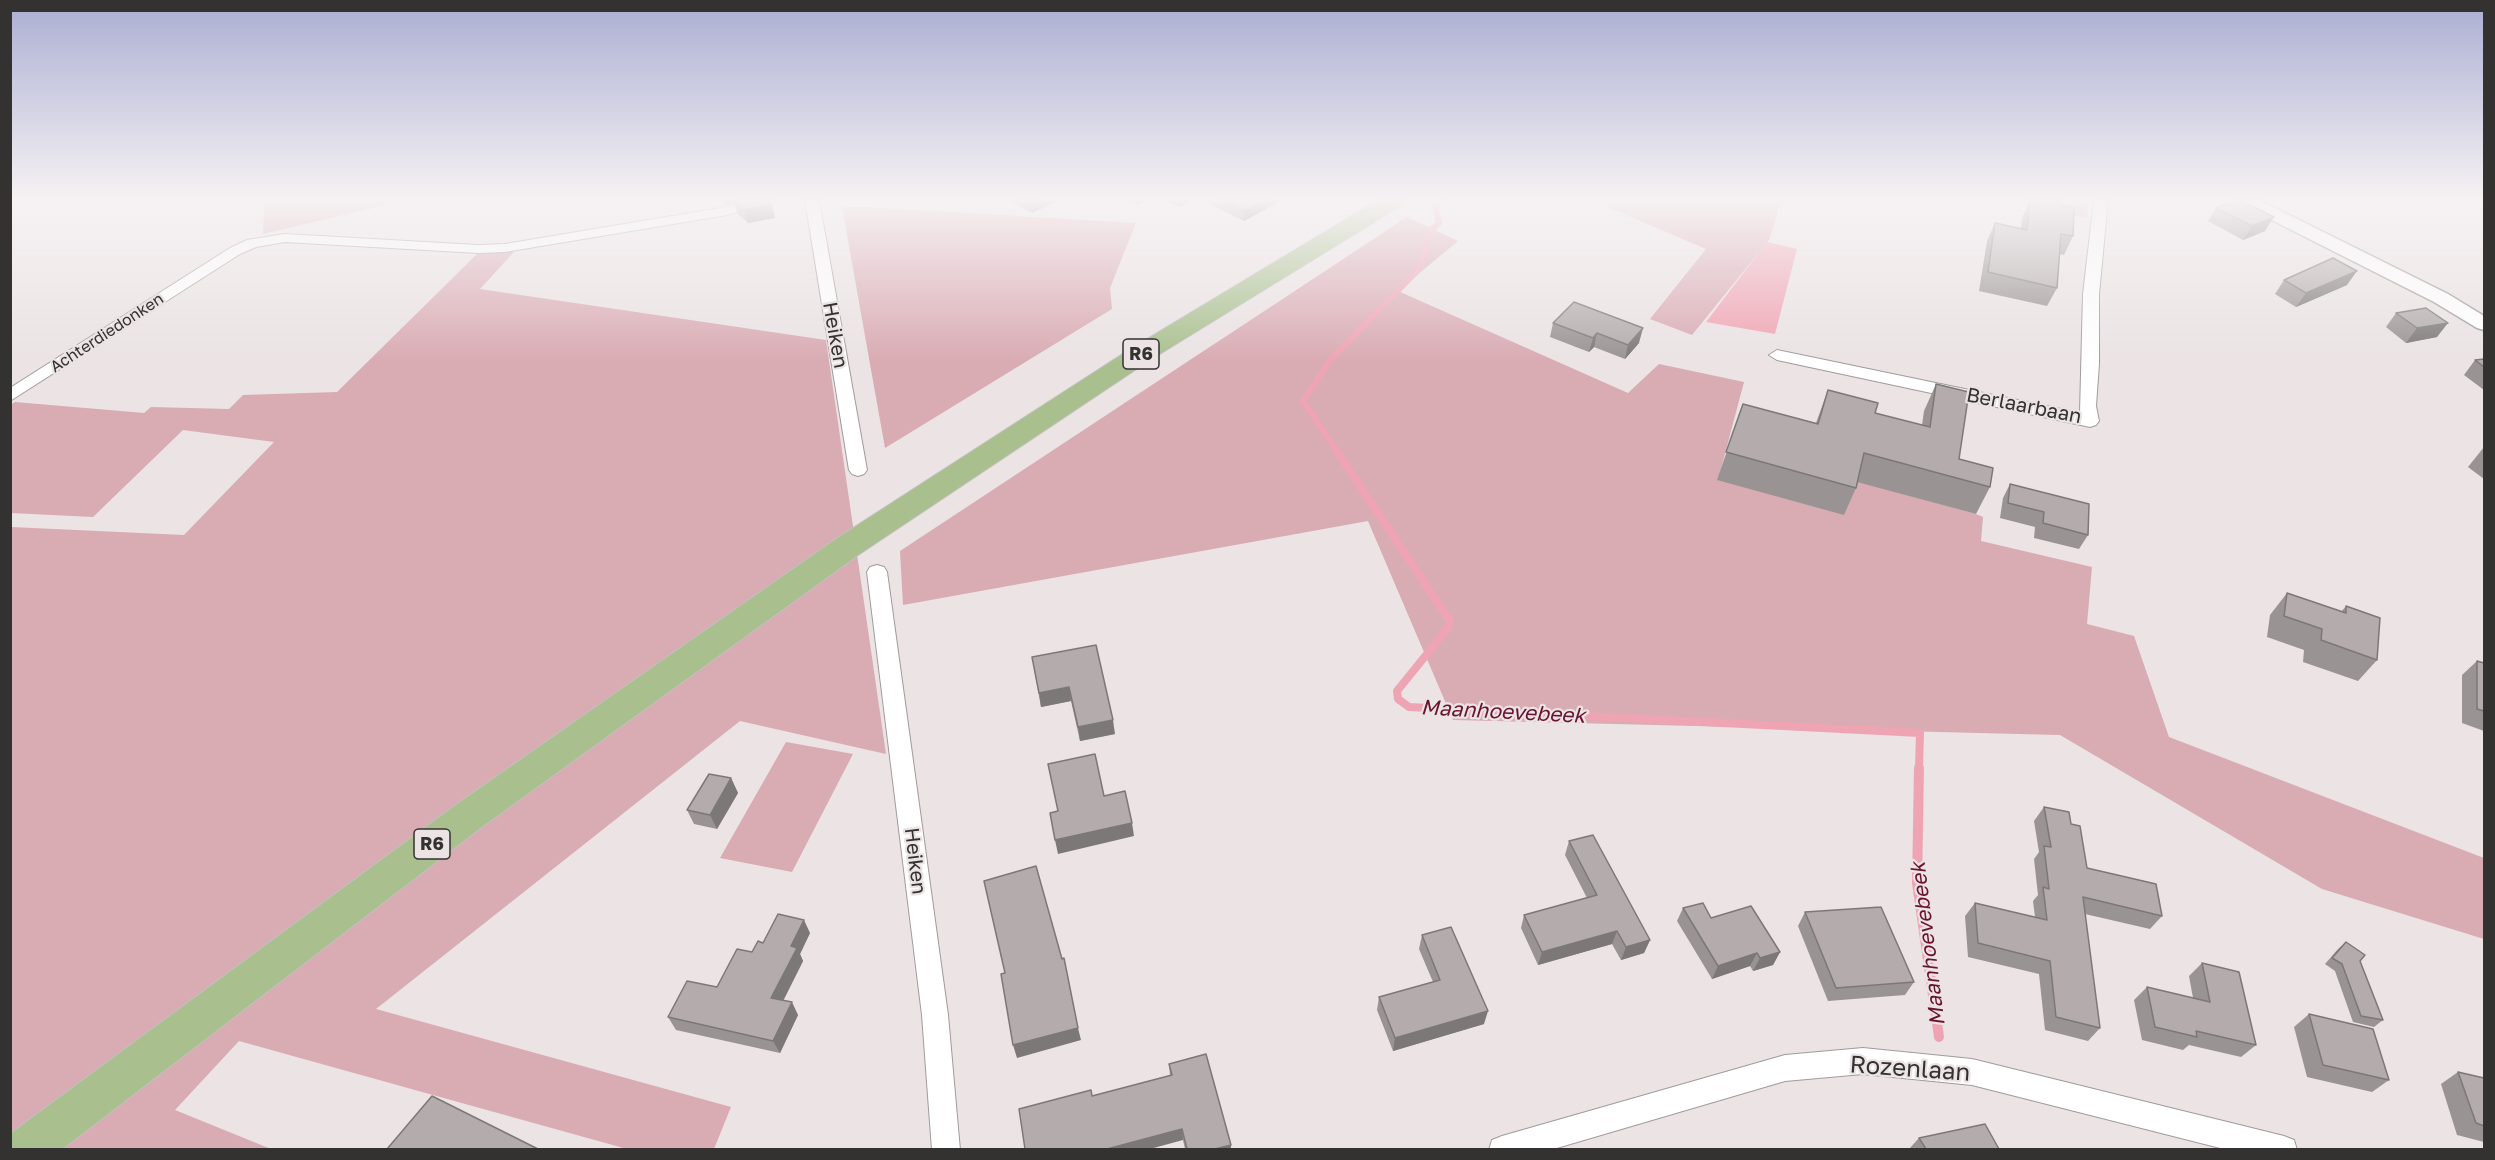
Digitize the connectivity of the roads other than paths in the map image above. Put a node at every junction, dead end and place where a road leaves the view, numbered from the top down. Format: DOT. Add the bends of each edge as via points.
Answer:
graph roads {
  1 [pos="230,254"];
  2 [pos="821,254"];
  3 [pos="1305,254"];
  4 [pos="2095,254"];
  5 [pos="2353,254"];
  6 [pos="2484,324"];
  7 [pos="1777,355"];
  8 [pos="10,396"];
  9 [pos="858,470"];
  10 [pos="877,572"];
  11 [pos="26,1149"];
  12 [pos="946,1149"];
  13 [pos="1502,1149"];
  14 [pos="2284,1149"];
  1 -- 8 [label="street, Achterdiedonken"];
  2 -- 9 [label="street, Heiken"];
  3 -- 11 [label="main road, R6" via="1141,354 847,548 466,818"];
  4 -- 7 [label="street, Berlaarbaan" via="2087,406 2090,421"];
  5 -- 6 [label="street"];
  10 -- 12 [label="street, Heiken" via="935,1016"];
  13 -- 14 [label="street, Rozenlaan" via="1785,1068 1863,1061 1972,1072"];
}
